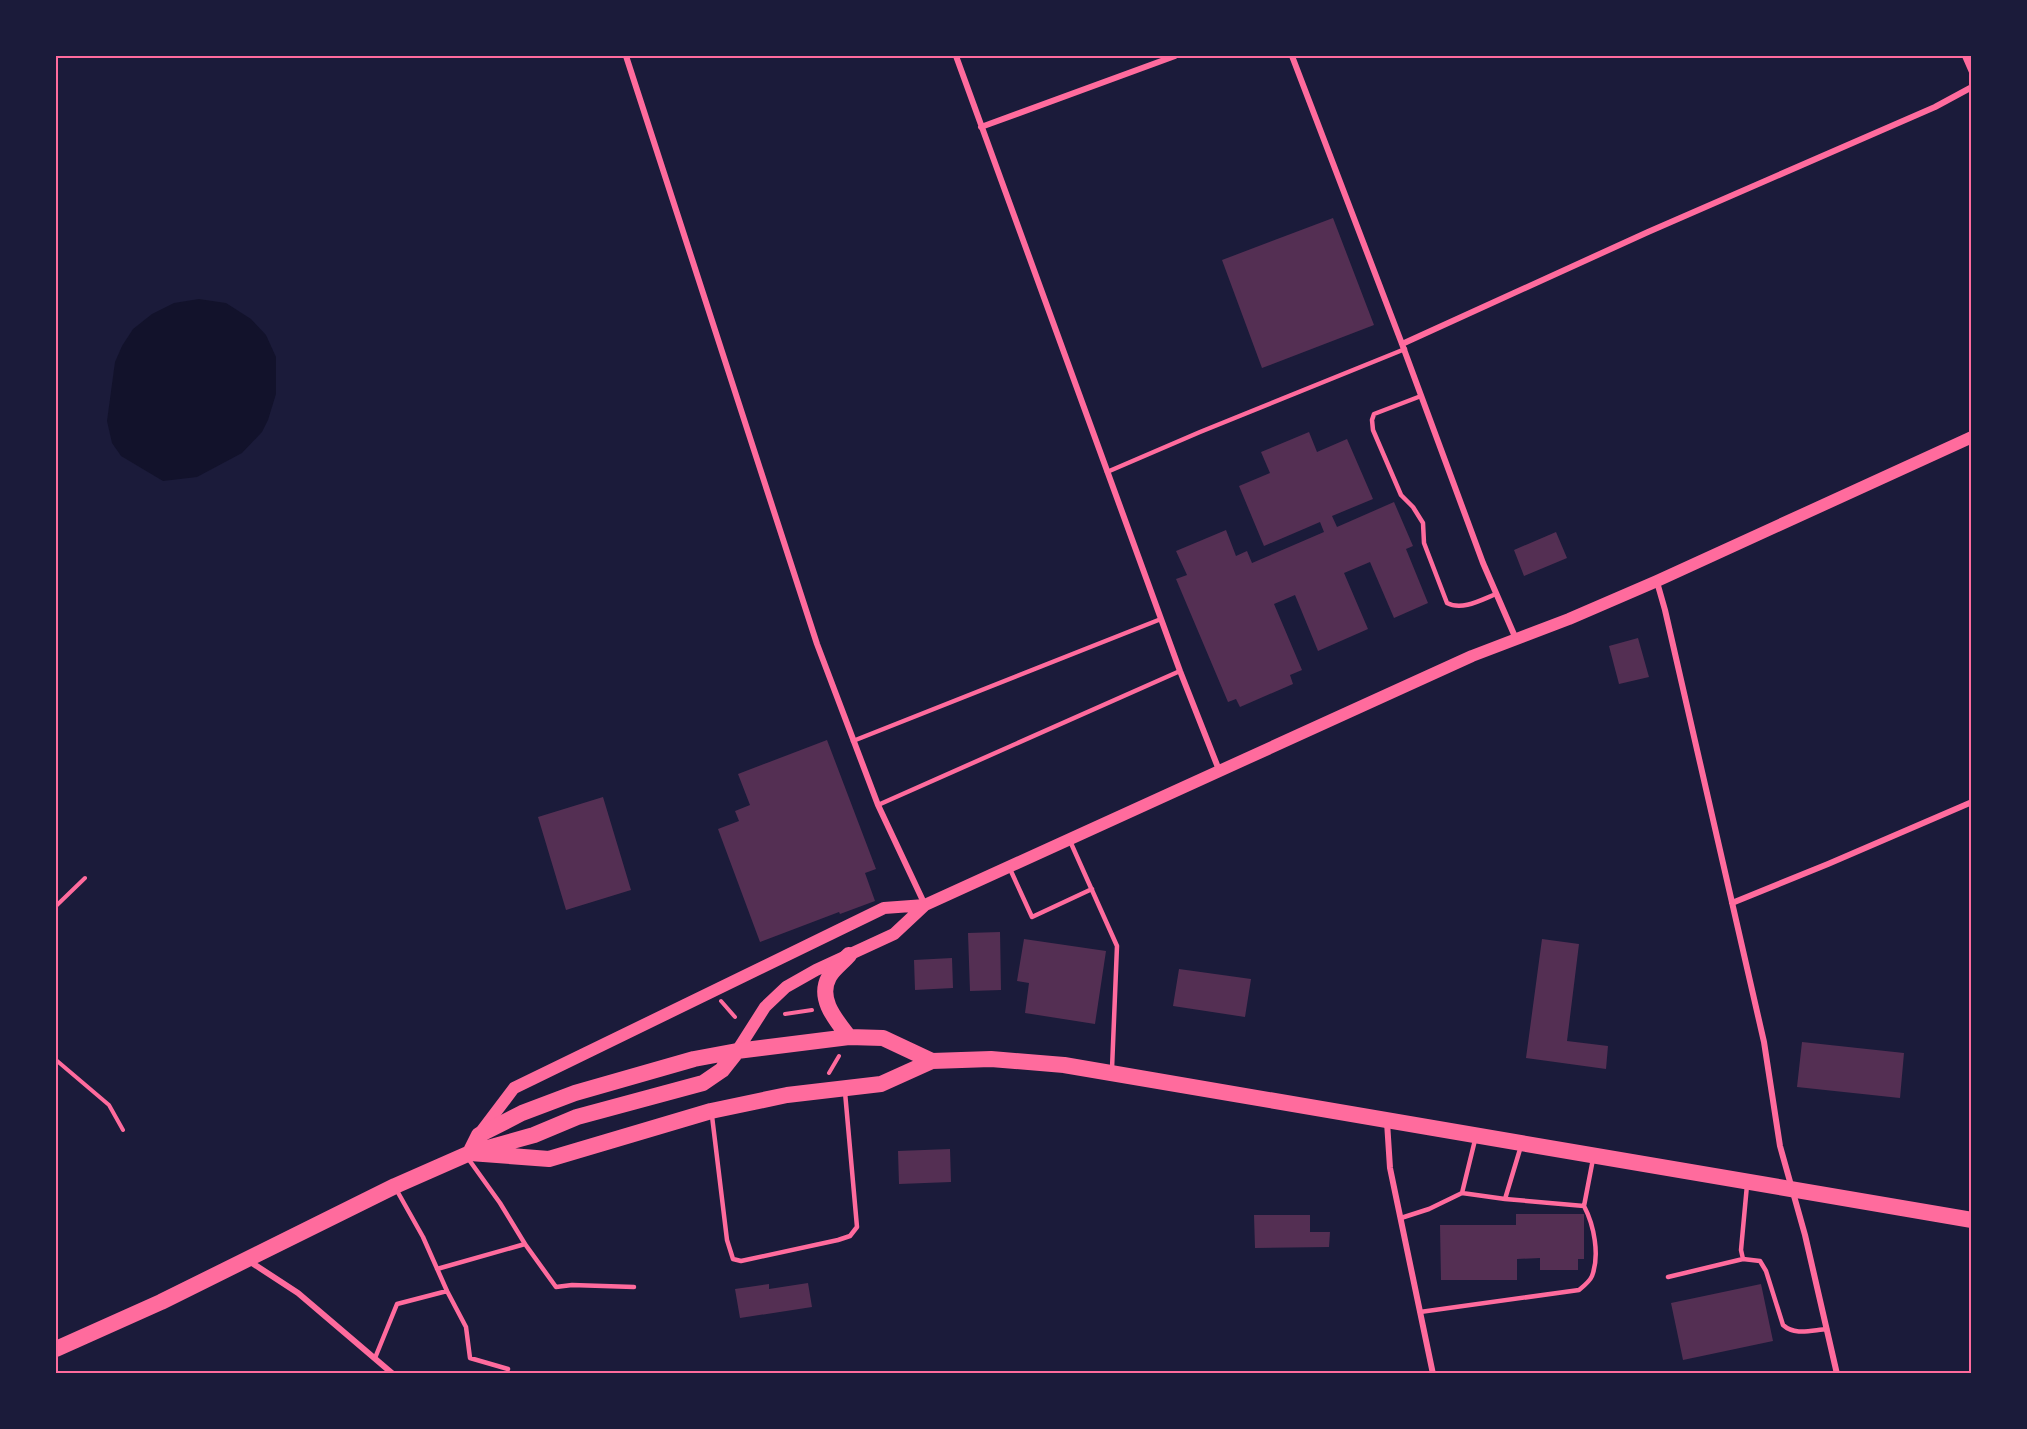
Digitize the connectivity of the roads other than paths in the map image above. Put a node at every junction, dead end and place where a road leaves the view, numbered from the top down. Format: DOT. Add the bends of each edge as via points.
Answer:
graph roads {
  1 [pos="626,56"];
  2 [pos="956,56"];
  3 [pos="1175,56"];
  4 [pos="1292,56"];
  5 [pos="1965,56"];
  6 [pos="1971,72"];
  7 [pos="1971,87"];
  8 [pos="981,127"];
  9 [pos="1403,346"];
  10 [pos="1421,396"];
  11 [pos="1971,437"];
  12 [pos="1107,472"];
  13 [pos="1657,581"];
  14 [pos="1496,594"];
  15 [pos="1161,619"];
  16 [pos="1516,639"];
  17 [pos="1180,671"];
  18 [pos="853,741"];
  19 [pos="1219,770"];
  20 [pos="1971,802"];
  21 [pos="878,805"];
  22 [pos="1069,839"];
  23 [pos="1009,866"];
  24 [pos="1092,889"];
  25 [pos="1732,903"];
  26 [pos="925,905"];
  27 [pos="849,956"];
  28 [pos="849,1037"];
  29 [pos="737,1051"];
  30 [pos="932,1061"];
  31 [pos="1112,1075"];
  32 [pos="845,1090"];
  33 [pos="711,1111"];
  34 [pos="1387,1121"];
  35 [pos="479,1134"];
  36 [pos="1476,1136"];
  37 [pos="1522,1144"];
  38 [pos="468,1154"];
  39 [pos="1594,1156"];
  40 [pos="1747,1183"];
  41 [pos="394,1186"];
  42 [pos="1792,1189"];
  43 [pos="1462,1193"];
  44 [pos="1505,1199"];
  45 [pos="1584,1206"];
  46 [pos="1401,1218"];
  47 [pos="1971,1220"];
  48 [pos="525,1244"];
  49 [pos="246,1259"];
  50 [pos="1743,1259"];
  51 [pos="437,1269"];
  52 [pos="1668,1277"];
  53 [pos="634,1287"];
  54 [pos="447,1291"];
  55 [pos="1420,1312"];
  56 [pos="1827,1329"];
  57 [pos="56,1349"];
  58 [pos="375,1358"];
  59 [pos="508,1369"];
  60 [pos="393,1374"];
  61 [pos="1433,1374"];
  62 [pos="1838,1374"];
  1 -- 18 [label="street" via="817,644"];
  2 -- 8 [label="street"];
  3 -- 8 [label="street"];
  4 -- 9 [label="street"];
  5 -- 6 [label="street"];
  7 -- 9 [label="street" via="1935,107 1648,232"];
  8 -- 12 [label="street"];
  9 -- 10 [label="street"];
  9 -- 12 [label="lane"];
  10 -- 14 [label="street"];
  10 -- 14 [label="lane" via="1374,414 1373,430 1401,495 1423,523 1424,543 1447,603 1455,607"];
  11 -- 13 [label="main road"];
  12 -- 15 [label="street"];
  13 -- 16 [label="main road"];
  13 -- 25 [label="street"];
  14 -- 16 [label="street"];
  15 -- 17 [label="street"];
  15 -- 18 [label="lane"];
  16 -- 19 [label="main road"];
  17 -- 19 [label="street"];
  17 -- 21 [label="lane"];
  18 -- 21 [label="street"];
  19 -- 22 [label="main road"];
  20 -- 25 [label="street"];
  21 -- 26 [label="street"];
  22 -- 23 [label="main road"];
  22 -- 24 [label="lane"];
  23 -- 24 [label="lane" via="1032,917"];
  23 -- 26 [label="main road"];
  24 -- 31 [label="lane" via="1117,946"];
  25 -- 42 [label="street"];
  26 -- 27 [label="main road" via="894,934"];
  26 -- 35 [label="main road" via="884,908 514,1088"];
  27 -- 28 [label="highway" via="829,977 825,993 834,1020"];
  27 -- 29 [label="main road" via="786,987 765,1006"];
  28 -- 29 [label="highway"];
  28 -- 30 [label="highway" via="883,1038"];
  29 -- 35 [label="highway" via="694,1059 575,1093"];
  29 -- 38 [label="highway" via="722,1070 703,1083 577,1117 534,1135"];
  30 -- 31 [label="highway" via="991,1059 1064,1065"];
  30 -- 32 [label="highway" via="881,1084"];
  31 -- 34 [label="highway"];
  32 -- 33 [label="highway" via="787,1095"];
  32 -- 33 [label="lane" via="857,1227 850,1236 838,1240 741,1261 733,1259 727,1240"];
  33 -- 38 [label="highway" via="549,1159"];
  34 -- 36 [label="highway"];
  34 -- 46 [label="street" via="1390,1168"];
  35 -- 38 [label="highway"];
  36 -- 37 [label="highway"];
  36 -- 43 [label="lane"];
  37 -- 39 [label="highway"];
  37 -- 44 [label="lane"];
  38 -- 41 [label="highway"];
  38 -- 48 [label="lane"];
  39 -- 40 [label="highway"];
  39 -- 45 [label="lane"];
  40 -- 42 [label="highway"];
  40 -- 50 [label="lane"];
  41 -- 49 [label="highway"];
  41 -- 51 [label="lane"];
  42 -- 47 [label="highway"];
  42 -- 56 [label="street"];
  43 -- 44 [label="lane"];
  43 -- 46 [label="lane"];
  44 -- 45 [label="lane"];
  45 -- 55 [label="lane" via="1591,1221 1596,1259 1592,1278 1579,1290"];
  46 -- 55 [label="street"];
  48 -- 51 [label="lane"];
  48 -- 53 [label="lane" via="556,1287"];
  49 -- 57 [label="highway"];
  49 -- 58 [label="street" via="298,1293"];
  50 -- 52 [label="lane"];
  50 -- 56 [label="lane" via="1760,1261 1783,1325 1795,1332"];
  51 -- 54 [label="lane"];
  54 -- 58 [label="lane" via="397,1304"];
  54 -- 59 [label="lane" via="466,1327 470,1358"];
  55 -- 61 [label="street"];
  56 -- 62 [label="street"];
  58 -- 60 [label="street"];
}
